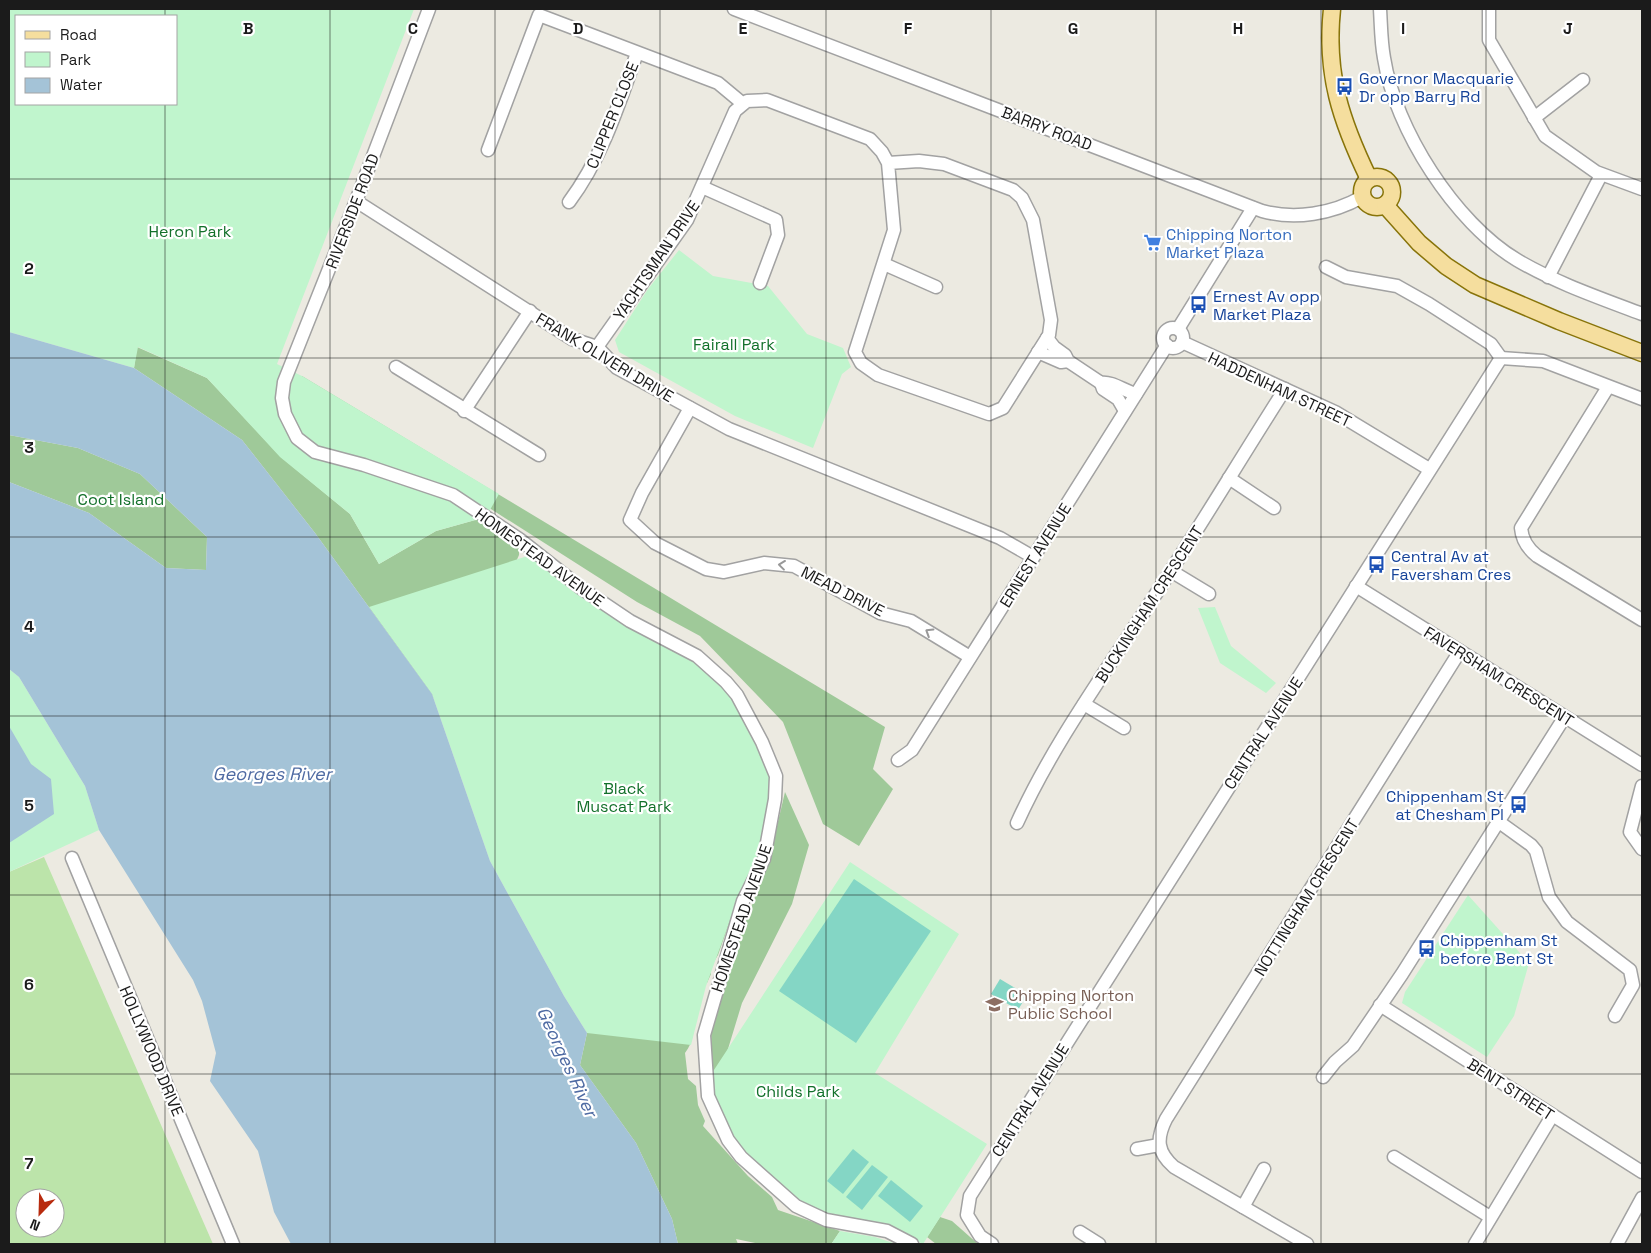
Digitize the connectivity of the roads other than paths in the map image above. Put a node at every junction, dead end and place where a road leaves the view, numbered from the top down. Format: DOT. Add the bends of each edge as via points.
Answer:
graph roads {
  1 [pos="429,9"];
  2 [pos="734,9"];
  3 [pos="1332,9"];
  4 [pos="1380,9"];
  5 [pos="1489,9"];
  6 [pos="637,53"];
  7 [pos="1583,80"];
  8 [pos="742,103"];
  9 [pos="1534,118"];
  10 [pos="488,150"];
  11 [pos="888,163"];
  12 [pos="1601,175"];
  13 [pos="1369,179"];
  14 [pos="702,187"];
  15 [pos="1642,189"];
  16 [pos="1362,197"];
  17 [pos="356,201"];
  18 [pos="569,202"];
  19 [pos="1385,205"];
  20 [pos="1254,208"];
  21 [pos="884,264"];
  22 [pos="1326,267"];
  23 [pos="1548,277"];
  24 [pos="760,283"];
  25 [pos="936,287"];
  26 [pos="530,311"];
  27 [pos="1642,314"];
  28 [pos="1178,329"];
  29 [pos="1047,338"];
  30 [pos="1182,342"];
  31 [pos="1166,345"];
  32 [pos="597,347"];
  33 [pos="1038,352"];
  34 [pos="1642,353"];
  35 [pos="1501,358"];
  36 [pos="1068,362"];
  37 [pos="396,367"];
  38 [pos="1101,383"];
  39 [pos="1608,387"];
  40 [pos="1285,389"];
  41 [pos="1136,394"];
  42 [pos="1642,399"];
  43 [pos="690,408"];
  44 [pos="464,411"];
  45 [pos="1125,411"];
  46 [pos="285,414"];
  47 [pos="539,455"];
  48 [pos="1429,469"];
  49 [pos="1229,478"];
  50 [pos="1274,508"];
  51 [pos="1034,557"];
  52 [pos="1171,571"];
  53 [pos="1356,586"];
  54 [pos="1209,594"];
  55 [pos="1642,620"];
  56 [pos="1460,651"];
  57 [pos="970,657"];
  58 [pos="1084,704"];
  59 [pos="1564,718"];
  60 [pos="1124,728"];
  61 [pos="898,760"];
  62 [pos="1642,765"];
  63 [pos="1642,786"];
  64 [pos="1499,822"];
  65 [pos="1017,823"];
  66 [pos="1642,848"];
  67 [pos="72,858"];
  68 [pos="1380,1005"];
  69 [pos="1615,1016"];
  70 [pos="1323,1077"];
  71 [pos="1552,1116"];
  72 [pos="1159,1145"];
  73 [pos="1137,1148"];
  74 [pos="1394,1157"];
  75 [pos="1264,1169"];
  76 [pos="1642,1172"];
  77 [pos="1642,1198"];
  78 [pos="1243,1207"];
  79 [pos="1490,1217"];
  80 [pos="1080,1232"];
  81 [pos="233,1244"];
  82 [pos="912,1244"];
  83 [pos="992,1244"];
  84 [pos="1099,1244"];
  85 [pos="1307,1244"];
  86 [pos="1475,1244"];
  87 [pos="1617,1244"];
  1 -- 17 [label="street, RIVERSIDE ROAD"];
  2 -- 20 [label="street, BARRY ROAD"];
  3 -- 13 [label="main road" via="1330,57 1337,101 1348,135"];
  4 -- 23 [label="street" via="1384,59 1390,81 1408,128 1433,174 1447,195 1485,234 1515,259"];
  5 -- 9 [label="street" via="1488,40"];
  6 -- 8 [label="street" via="718,83"];
  6 -- 10 [label="street" via="539,15"];
  6 -- 18 [label="street, CLIPPER CLOSE" via="610,128 582,186"];
  7 -- 9 [label="street"];
  8 -- 11 [label="street" via="754,99 767,100 870,139"];
  8 -- 14 [label="street, YACHTSMAN DRIVE" via="729,120"];
  9 -- 12 [label="street" via="1545,136"];
  11 -- 21 [label="street" via="894,230"];
  11 -- 29 [label="street" via="919,160 944,164 1013,190 1022,198 1033,220 1049,308 1051,320"];
  12 -- 15 [label="street"];
  12 -- 23 [label="street"];
  13 -- 16 [label="main road" via="1362,187"];
  13 -- 19 [label="main road" via="1379,177 1388,182 1392,192"];
  14 -- 24 [label="street" via="776,220 778,235"];
  14 -- 32 [label="street, YACHTSMAN DRIVE" via="686,220"];
  16 -- 19 [label="main road" via="1372,207"];
  16 -- 20 [label="street, BARRY ROAD" via="1332,210 1307,214 1278,215"];
  17 -- 26 [label="street, FRANK OLIVERI DRIVE"];
  17 -- 46 [label="street, RIVERSIDE ROAD" via="284,382"];
  19 -- 34 [label="main road" via="1419,243 1475,285"];
  20 -- 28 [label="street"];
  21 -- 25 [label="street"];
  21 -- 33 [label="street" via="855,352 861,363 878,375 990,414 1003,408"];
  22 -- 35 [label="street" via="1346,277 1397,286 1491,344"];
  23 -- 27 [label="street"];
  26 -- 32 [label="street, FRANK OLIVERI DRIVE" via="572,339"];
  26 -- 44 [label="street"];
  28 -- 30 [label="street"];
  28 -- 31 [label="street" via="1166,331 1163,336"];
  29 -- 33 [label="street"];
  29 -- 36 [label="street"];
  30 -- 31 [label="street" via="1175,348"];
  30 -- 40 [label="street, HADDENHAM STREET"];
  31 -- 41 [label="street, ERNEST AVENUE"];
  32 -- 43 [label="street, FRANK OLIVERI DRIVE" via="617,368"];
  33 -- 36 [label="street"];
  35 -- 39 [label="street" via="1543,361"];
  35 -- 48 [label="street, CENTRAL AVENUE"];
  36 -- 38 [label="street"];
  37 -- 44 [label="street"];
  38 -- 41 [label="street" via="1108,382"];
  38 -- 45 [label="street" via="1102,389 1118,399"];
  39 -- 42 [label="street"];
  39 -- 55 [label="street" via="1520,528 1528,549 1537,556"];
  40 -- 48 [label="street, HADDENHAM STREET" via="1349,420"];
  40 -- 49 [label="street, BUCKINGHAM CRESCENT"];
  41 -- 45 [label="street, ERNEST AVENUE"];
  43 -- 51 [label="street, FRANK OLIVERI DRIVE" via="729,429 1000,538"];
  57 -- 43 [label="street, MEAD DRIVE, one-way" via="912,621 880,613 794,566 764,563 724,572 706,569 655,543 630,520"];
  44 -- 47 [label="street"];
  45 -- 51 [label="street, ERNEST AVENUE"];
  46 -- 82 [label="street, HOMESTEAD AVENUE" via="297,438 315,452 453,496 519,539 581,588 630,621 697,656 737,695 776,776 775,799 764,859 743,901 704,1035 708,1096 732,1146 796,1206 826,1220 887,1231"];
  48 -- 53 [label="street, CENTRAL AVENUE"];
  49 -- 50 [label="street"];
  49 -- 52 [label="street, BUCKINGHAM CRESCENT"];
  51 -- 57 [label="street, ERNEST AVENUE"];
  52 -- 54 [label="street"];
  52 -- 58 [label="street, BUCKINGHAM CRESCENT"];
  53 -- 56 [label="street, FAVERSHAM CRESCENT"];
  53 -- 83 [label="street, CENTRAL AVENUE" via="970,1196 967,1215 980,1236"];
  56 -- 59 [label="street, FAVERSHAM CRESCENT"];
  56 -- 72 [label="street, NOTTINGHAM CRESCENT" via="1166,1119 1158,1138"];
  57 -- 61 [label="street, ERNEST AVENUE" via="912,750"];
  58 -- 60 [label="street"];
  58 -- 65 [label="street, BUCKINGHAM CRESCENT" via="1031,792"];
  59 -- 62 [label="street, FAVERSHAM CRESCENT"];
  59 -- 64 [label="street"];
  63 -- 66 [label="street" via="1630,832"];
  64 -- 68 [label="street"];
  64 -- 69 [label="street" via="1536,851 1543,884 1558,913 1630,970 1633,985"];
  67 -- 81 [label="street, HOLLYWOOD DRIVE"];
  68 -- 70 [label="street" via="1353,1046"];
  68 -- 71 [label="street, BENT STREET"];
  71 -- 76 [label="street, BENT STREET"];
  71 -- 79 [label="street"];
  72 -- 73 [label="street"];
  72 -- 78 [label="street" via="1161,1153 1174,1167"];
  74 -- 79 [label="street"];
  75 -- 78 [label="street"];
  77 -- 87 [label="street"];
  78 -- 85 [label="street"];
  79 -- 86 [label="street"];
  80 -- 84 [label="street"];
}
